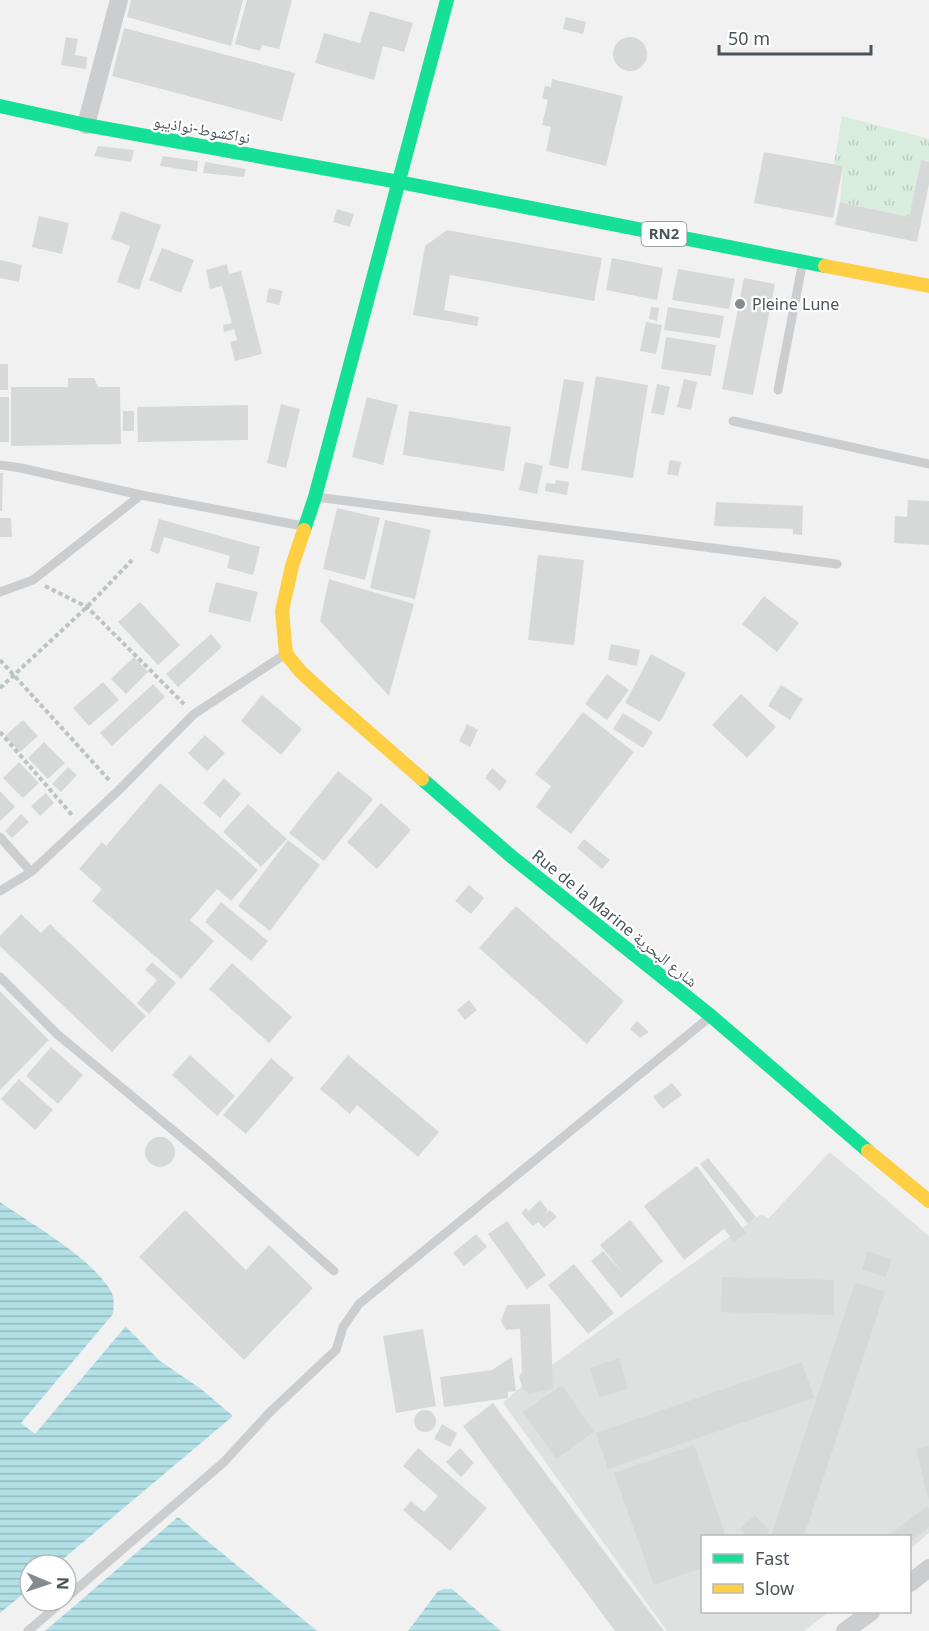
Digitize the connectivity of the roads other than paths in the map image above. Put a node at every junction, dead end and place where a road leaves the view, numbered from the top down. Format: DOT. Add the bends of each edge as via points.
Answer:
graph roads {
  1 [pos="119,0"];
  2 [pos="447,0"];
  3 [pos="0,106"];
  4 [pos="86,125"];
  5 [pos="399,182"];
  6 [pos="803,261"];
  7 [pos="929,286"];
  8 [pos="777,390"];
  9 [pos="733,421"];
  10 [pos="929,464"];
  11 [pos="0,465"];
  12 [pos="141,495"];
  13 [pos="315,496"];
  14 [pos="305,526"];
  15 [pos="837,564"];
  16 [pos="0,591"];
  17 [pos="286,654"];
  18 [pos="0,837"];
  19 [pos="31,872"];
  20 [pos="0,891"];
  21 [pos="0,978"];
  22 [pos="711,1016"];
  23 [pos="929,1201"];
  24 [pos="334,1271"];
  25 [pos="929,1568"];
  26 [pos="911,1582"];
  27 [pos="78,1588"];
  28 [pos="49,1613"];
  29 [pos="868,1613"];
  30 [pos="28,1631"];
  31 [pos="845,1631"];
  1 -- 4 [label="street"];
  2 -- 5 [label="main road"];
  3 -- 4 [label="main road, نواكشوط-نواذيبو / RN2"];
  4 -- 5 [label="main road, نواكشوط-نواذيبو / RN2"];
  5 -- 6 [label="main road, RN2"];
  5 -- 13 [label="main road"];
  6 -- 7 [label="main road, RN2"];
  6 -- 8 [label="lane"];
  9 -- 10 [label="lane"];
  11 -- 12 [label="lane"];
  12 -- 14 [label="lane"];
  12 -- 16 [label="lane" via="33,580"];
  13 -- 14 [label="main road"];
  13 -- 15 [label="lane"];
  14 -- 17 [label="main road" via="282,611"];
  17 -- 19 [label="lane" via="194,714"];
  17 -- 22 [label="main road, Rue de la Marine شارع البحرية" via="326,695 503,849"];
  18 -- 19 [label="lane"];
  19 -- 20 [label="lane"];
  21 -- 24 [label="lane" via="57,1034"];
  22 -- 23 [label="main road, Rue de la Marine شارع البحرية"];
  22 -- 27 [label="lane" via="359,1304 343,1327 336,1350 224,1462"];
  25 -- 26 [label="street"];
  28 -- 30 [label="lane"];
  29 -- 31 [label="street"];
}
